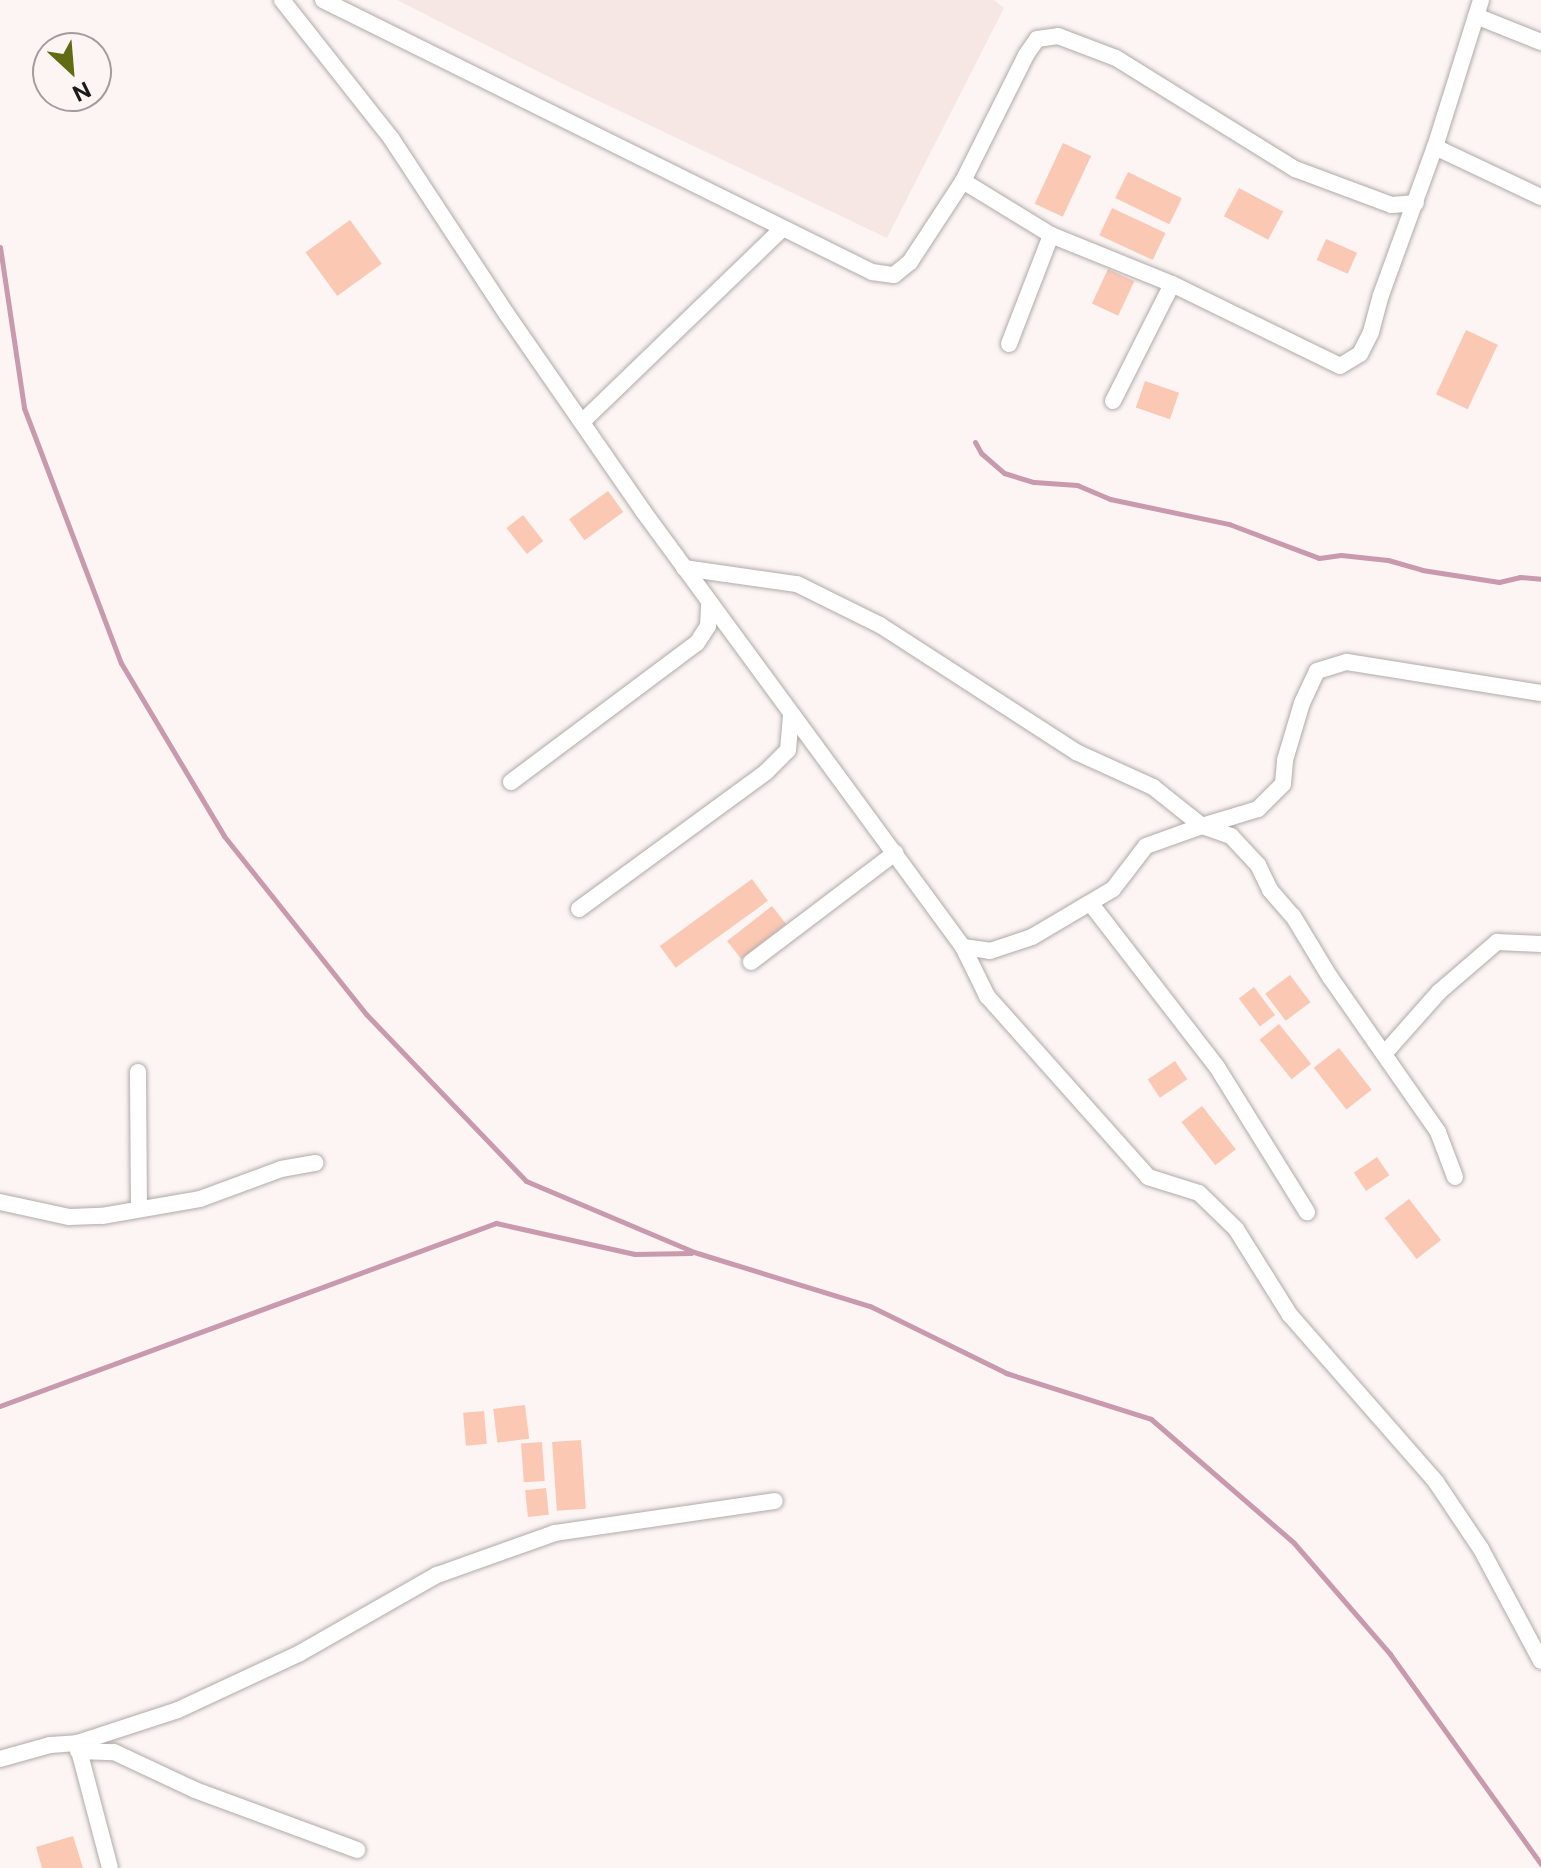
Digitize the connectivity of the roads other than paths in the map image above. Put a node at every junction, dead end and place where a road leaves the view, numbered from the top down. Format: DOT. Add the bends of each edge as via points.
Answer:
graph roads {
  1 [pos="282,0"];
  2 [pos="323,0"];
  3 [pos="1478,8"];
  4 [pos="1541,42"];
  5 [pos="1435,147"];
  6 [pos="963,181"];
  7 [pos="1541,197"];
  8 [pos="1416,203"];
  9 [pos="783,228"];
  10 [pos="1051,235"];
  11 [pos="1172,284"];
  12 [pos="1009,344"];
  13 [pos="1113,401"];
  14 [pos="582,422"];
  15 [pos="684,568"];
  16 [pos="709,604"];
  17 [pos="1541,693"];
  18 [pos="791,715"];
  19 [pos="511,782"];
  20 [pos="1202,826"];
  21 [pos="895,853"];
  22 [pos="1091,904"];
  23 [pos="579,909"];
  24 [pos="1541,944"];
  25 [pos="963,947"];
  26 [pos="751,962"];
  27 [pos="1384,1054"];
  28 [pos="138,1072"];
  29 [pos="315,1163"];
  30 [pos="1455,1177"];
  31 [pos="0,1202"];
  32 [pos="139,1209"];
  33 [pos="1307,1212"];
  34 [pos="775,1501"];
  35 [pos="1541,1661"];
  36 [pos="77,1747"];
  37 [pos="0,1759"];
  38 [pos="357,1850"];
  39 [pos="110,1868"];
  1 -- 14 [label="street" via="391,138"];
  2 -- 9 [label="street"];
  3 -- 4 [label="street"];
  3 -- 5 [label="street"];
  5 -- 7 [label="street"];
  5 -- 8 [label="street"];
  6 -- 8 [label="street" via="1026,55 1037,39 1058,36 1116,58 1295,169 1392,205"];
  6 -- 9 [label="street" via="910,262 894,275 872,272"];
  6 -- 10 [label="street"];
  8 -- 11 [label="street" via="1371,332 1360,354 1340,366"];
  9 -- 14 [label="street"];
  10 -- 11 [label="street"];
  10 -- 12 [label="street"];
  11 -- 13 [label="street"];
  14 -- 15 [label="street"];
  15 -- 16 [label="street"];
  15 -- 20 [label="street" via="797,584 880,625 1076,752 1153,787"];
  16 -- 18 [label="street"];
  16 -- 19 [label="street" via="708,626 697,643"];
  17 -- 20 [label="street" via="1347,662 1317,671 1302,703 1283,784 1258,809"];
  18 -- 21 [label="street"];
  18 -- 23 [label="street" via="788,750 766,772"];
  20 -- 22 [label="street" via="1146,846 1113,889"];
  20 -- 27 [label="street" via="1231,836 1258,865"];
  21 -- 25 [label="street"];
  21 -- 26 [label="street"];
  22 -- 25 [label="street" via="1032,937 990,951"];
  22 -- 33 [label="street" via="1217,1067"];
  24 -- 27 [label="street" via="1497,942 1439,992"];
  25 -- 35 [label="street" via="987,996 1148,1177 1199,1193 1236,1229 1290,1315 1436,1482 1481,1549"];
  27 -- 30 [label="street" via="1438,1132"];
  28 -- 32 [label="street"];
  29 -- 32 [label="street" via="281,1169 200,1199"];
  31 -- 32 [label="street" via="69,1217"];
  34 -- 36 [label="street" via="555,1533 437,1575 300,1653 178,1710"];
  36 -- 37 [label="street" via="50,1745"];
  36 -- 38 [label="street" via="114,1752 195,1790"];
  36 -- 39 [label="street"];
}
